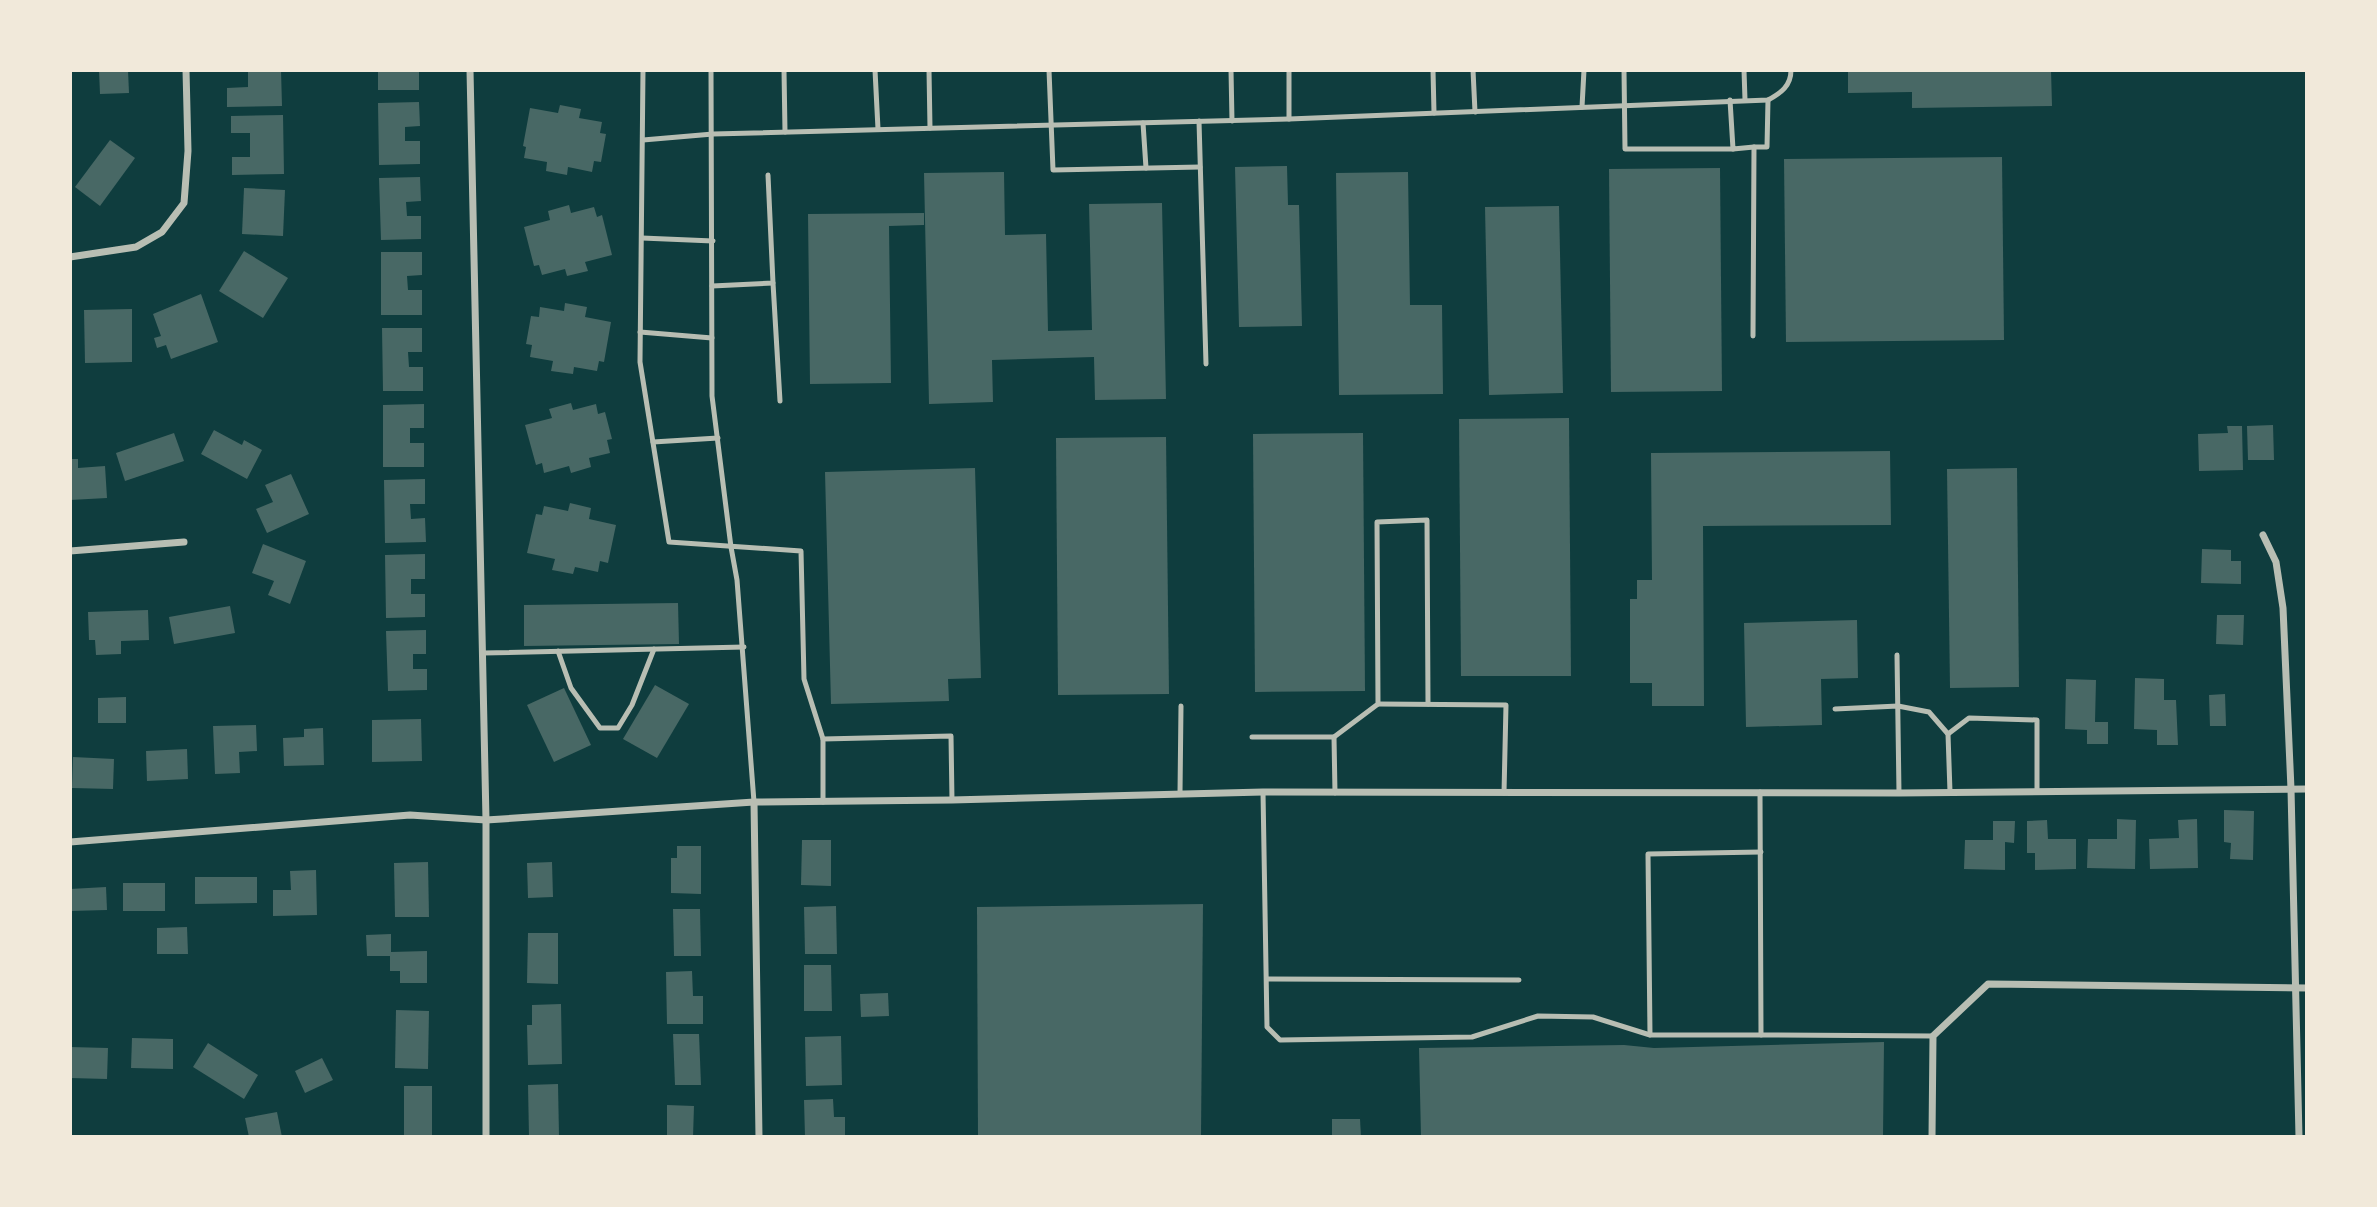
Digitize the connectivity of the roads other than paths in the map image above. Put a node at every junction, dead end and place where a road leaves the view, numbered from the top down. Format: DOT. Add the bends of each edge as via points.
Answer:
graph roads {
  1 [pos="186,70"];
  2 [pos="470,70"];
  3 [pos="643,70"];
  4 [pos="711,70"];
  5 [pos="784,70"];
  6 [pos="875,70"];
  7 [pos="929,70"];
  8 [pos="1049,70"];
  9 [pos="1231,70"];
  10 [pos="1289,70"];
  11 [pos="1433,70"];
  12 [pos="1473,70"];
  13 [pos="1584,70"];
  14 [pos="1624,70"];
  15 [pos="1744,70"];
  16 [pos="1791,70"];
  17 [pos="1730,100"];
  18 [pos="1745,100"];
  19 [pos="1768,100"];
  20 [pos="1625,105"];
  21 [pos="1582,107"];
  22 [pos="1475,112"];
  23 [pos="1434,113"];
  24 [pos="1289,119"];
  25 [pos="1199,121"];
  26 [pos="1232,121"];
  27 [pos="1143,123"];
  28 [pos="1051,125"];
  29 [pos="930,128"];
  30 [pos="877,129"];
  31 [pos="785,132"];
  32 [pos="713,134"];
  33 [pos="643,140"];
  34 [pos="1754,147"];
  35 [pos="1733,149"];
  36 [pos="1200,167"];
  37 [pos="1146,169"];
  38 [pos="768,175"];
  39 [pos="642,238"];
  40 [pos="713,241"];
  41 [pos="70,257"];
  42 [pos="773,284"];
  43 [pos="712,286"];
  44 [pos="640,332"];
  45 [pos="1753,336"];
  46 [pos="712,338"];
  47 [pos="1206,364"];
  48 [pos="780,401"];
  49 [pos="718,438"];
  50 [pos="653,442"];
  51 [pos="2263,535"];
  52 [pos="184,542"];
  53 [pos="731,547"];
  54 [pos="70,551"];
  55 [pos="744,647"];
  56 [pos="654,649"];
  57 [pos="558,652"];
  58 [pos="483,653"];
  59 [pos="1897,655"];
  60 [pos="1378,704"];
  61 [pos="1429,704"];
  62 [pos="1181,706"];
  63 [pos="1898,706"];
  64 [pos="1835,709"];
  65 [pos="1948,734"];
  66 [pos="1252,737"];
  67 [pos="1334,737"];
  68 [pos="823,739"];
  69 [pos="2291,789"];
  70 [pos="2307,789"];
  71 [pos="2037,791"];
  72 [pos="1263,792"];
  73 [pos="1760,792"];
  74 [pos="1950,792"];
  75 [pos="1180,793"];
  76 [pos="1335,793"];
  77 [pos="1504,793"];
  78 [pos="1899,793"];
  79 [pos="952,800"];
  80 [pos="754,802"];
  81 [pos="823,802"];
  82 [pos="486,820"];
  83 [pos="70,842"];
  84 [pos="1761,852"];
  85 [pos="1266,979"];
  86 [pos="1519,979"];
  87 [pos="2296,988"];
  88 [pos="2307,988"];
  89 [pos="1650,1035"];
  90 [pos="1761,1035"];
  91 [pos="1933,1036"];
  92 [pos="486,1137"];
  93 [pos="759,1137"];
  94 [pos="1932,1137"];
  95 [pos="2299,1137"];
  1 -- 41 [label="street" via="184,203 162,232 136,247"];
  2 -- 58 [label="street"];
  3 -- 33 [label="lane"];
  4 -- 32 [label="lane"];
  5 -- 31 [label="lane"];
  6 -- 30 [label="lane"];
  7 -- 29 [label="lane"];
  8 -- 28 [label="lane"];
  9 -- 26 [label="lane"];
  10 -- 24 [label="lane"];
  11 -- 23 [label="lane"];
  12 -- 22 [label="lane"];
  13 -- 21 [label="lane"];
  14 -- 20 [label="lane"];
  15 -- 18 [label="lane"];
  16 -- 19 [label="lane" via="1791,80"];
  17 -- 18 [label="lane"];
  17 -- 20 [label="lane"];
  17 -- 35 [label="lane"];
  18 -- 19 [label="lane"];
  19 -- 34 [label="lane" via="1767,146"];
  20 -- 21 [label="lane"];
  20 -- 35 [label="lane" via="1625,149"];
  21 -- 22 [label="lane"];
  22 -- 23 [label="lane"];
  23 -- 24 [label="lane"];
  24 -- 26 [label="lane"];
  25 -- 26 [label="lane"];
  25 -- 27 [label="lane"];
  25 -- 36 [label="lane"];
  27 -- 28 [label="lane"];
  27 -- 37 [label="lane"];
  28 -- 29 [label="lane"];
  28 -- 37 [label="lane" via="1053,170"];
  29 -- 30 [label="lane"];
  30 -- 31 [label="lane"];
  31 -- 32 [label="lane"];
  32 -- 33 [label="lane"];
  32 -- 40 [label="lane"];
  33 -- 39 [label="lane"];
  34 -- 35 [label="lane"];
  34 -- 45 [label="lane"];
  36 -- 37 [label="lane"];
  36 -- 47 [label="lane"];
  38 -- 42 [label="lane"];
  39 -- 40 [label="lane"];
  39 -- 44 [label="lane"];
  40 -- 43 [label="lane"];
  42 -- 43 [label="lane"];
  42 -- 48 [label="lane"];
  43 -- 46 [label="lane"];
  44 -- 46 [label="lane"];
  44 -- 50 [label="lane" via="640,362"];
  46 -- 49 [label="lane"];
  49 -- 50 [label="lane"];
  49 -- 53 [label="lane"];
  50 -- 53 [label="lane" via="669,542"];
  51 -- 69 [label="street" via="2276,562 2283,608"];
  52 -- 54 [label="street"];
  53 -- 55 [label="lane"];
  53 -- 68 [label="lane" via="801,551 804,679"];
  55 -- 56 [label="lane"];
  55 -- 80 [label="lane"];
  56 -- 57 [label="lane"];
  56 -- 57 [label="lane" via="618,728 600,728 571,688"];
  57 -- 58 [label="lane"];
  58 -- 82 [label="street"];
  59 -- 63 [label="lane"];
  60 -- 61 [label="lane"];
  60 -- 61 [label="lane" via="1377,522 1427,520"];
  60 -- 67 [label="lane"];
  61 -- 77 [label="lane" via="1506,705"];
  62 -- 75 [label="lane"];
  63 -- 64 [label="lane"];
  63 -- 65 [label="lane" via="1929,712"];
  63 -- 78 [label="lane"];
  65 -- 71 [label="lane" via="1969,718 2037,720"];
  65 -- 74 [label="lane"];
  66 -- 67 [label="lane"];
  67 -- 76 [label="lane"];
  68 -- 79 [label="lane" via="951,736"];
  68 -- 81 [label="lane"];
  69 -- 70 [label="street"];
  69 -- 71 [label="street"];
  69 -- 87 [label="street"];
  71 -- 74 [label="street"];
  72 -- 75 [label="street"];
  72 -- 76 [label="street"];
  72 -- 85 [label="lane"];
  73 -- 77 [label="street"];
  73 -- 78 [label="street"];
  73 -- 84 [label="lane"];
  74 -- 78 [label="street"];
  75 -- 79 [label="street"];
  76 -- 77 [label="street"];
  79 -- 81 [label="street"];
  80 -- 81 [label="street"];
  80 -- 82 [label="street"];
  80 -- 93 [label="street"];
  82 -- 83 [label="street" via="410,815"];
  82 -- 92 [label="street"];
  84 -- 89 [label="lane" via="1648,853"];
  84 -- 90 [label="lane"];
  85 -- 86 [label="lane"];
  85 -- 89 [label="lane" via="1267,1027 1280,1040 1472,1037 1538,1016 1593,1017"];
  87 -- 88 [label="street"];
  87 -- 91 [label="street" via="1988,984"];
  87 -- 95 [label="street"];
  89 -- 90 [label="lane"];
  90 -- 91 [label="lane"];
  91 -- 94 [label="street"];
}
